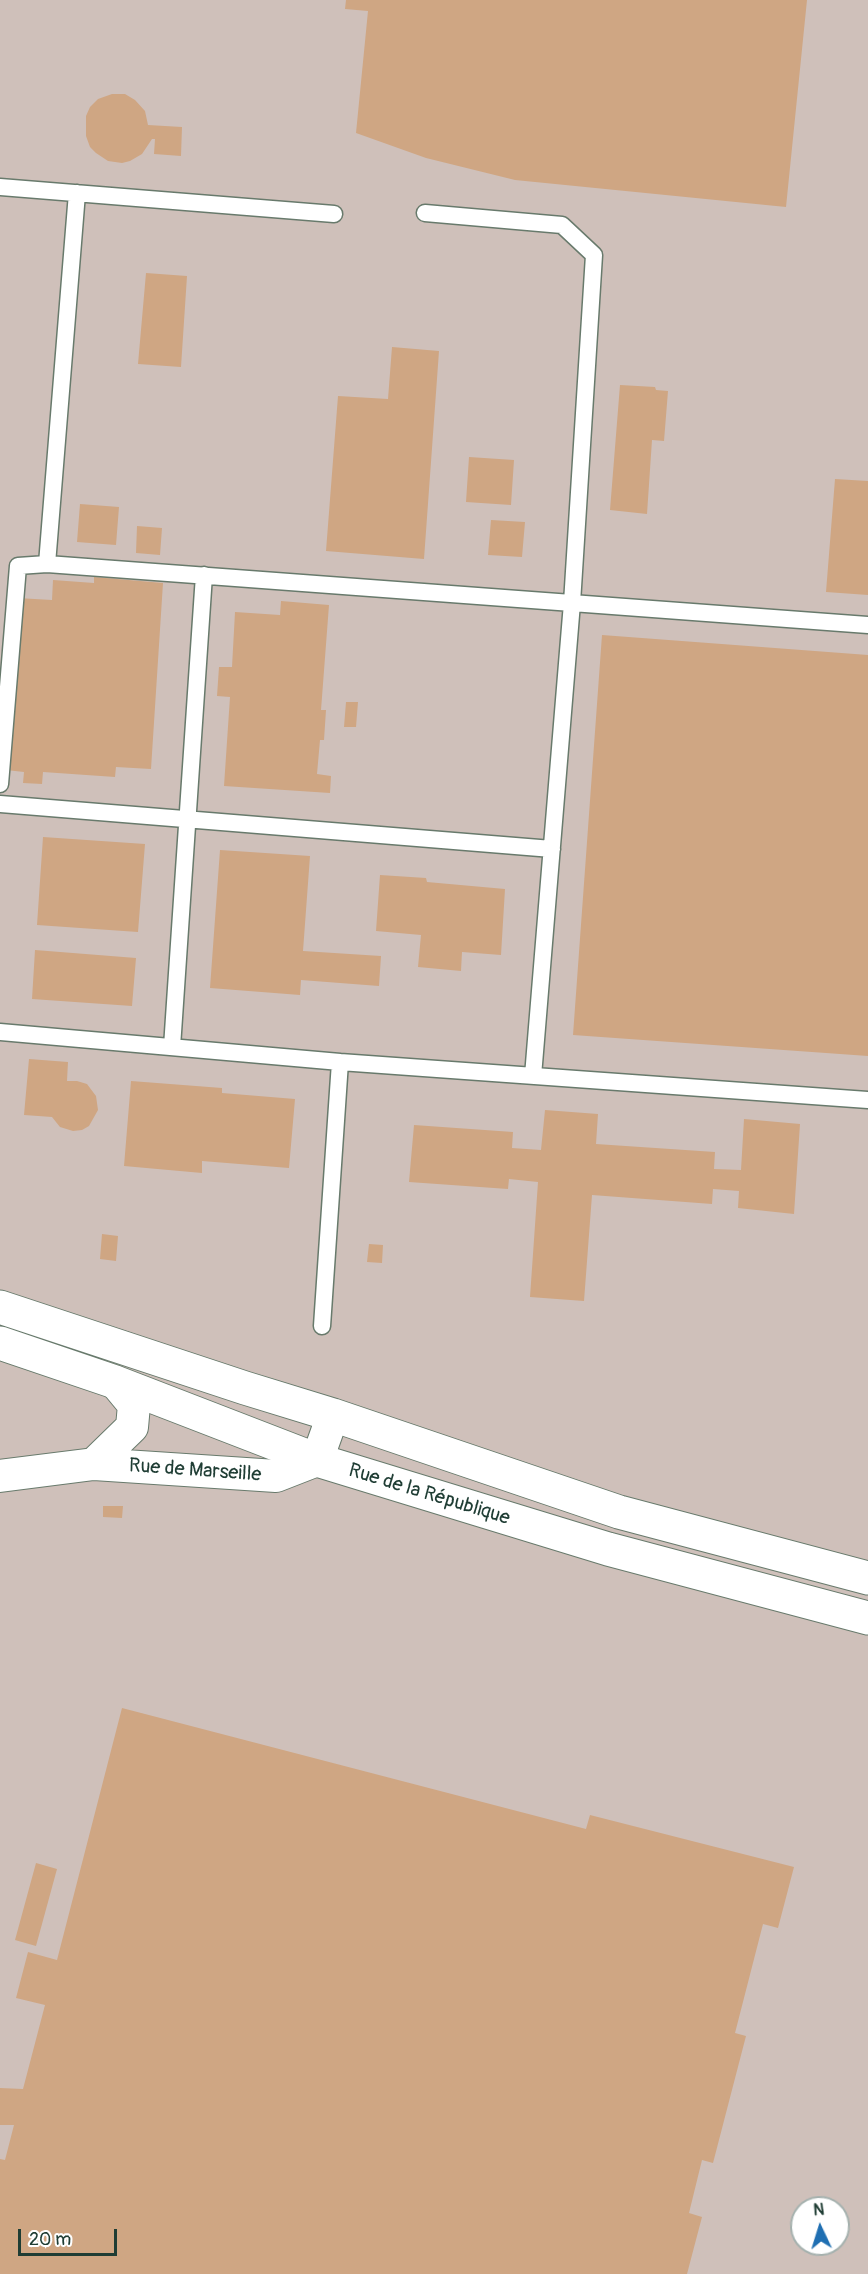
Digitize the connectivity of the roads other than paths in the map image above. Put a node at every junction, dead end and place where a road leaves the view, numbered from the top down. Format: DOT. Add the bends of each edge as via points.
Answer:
graph roads {
  1 [pos="0,188"];
  2 [pos="77,194"];
  3 [pos="425,213"];
  4 [pos="334,214"];
  5 [pos="47,564"];
  6 [pos="204,575"];
  7 [pos="572,603"];
  8 [pos="868,625"];
  9 [pos="0,784"];
  10 [pos="0,804"];
  11 [pos="187,819"];
  12 [pos="552,849"];
  13 [pos="0,1032"];
  14 [pos="172,1047"];
  15 [pos="340,1062"];
  16 [pos="533,1076"];
  17 [pos="868,1100"];
  18 [pos="0,1307"];
  19 [pos="322,1326"];
  20 [pos="0,1343"];
  21 [pos="115,1382"];
  22 [pos="333,1415"];
  23 [pos="317,1460"];
  24 [pos="94,1464"];
  25 [pos="0,1476"];
  26 [pos="868,1578"];
  27 [pos="868,1618"];
  1 -- 2 [label="lane"];
  2 -- 4 [label="lane"];
  2 -- 5 [label="lane"];
  3 -- 7 [label="lane" via="562,225 594,255"];
  5 -- 6 [label="lane"];
  5 -- 9 [label="lane" via="18,566"];
  6 -- 7 [label="lane"];
  6 -- 11 [label="lane"];
  7 -- 8 [label="lane"];
  7 -- 12 [label="lane"];
  10 -- 11 [label="lane"];
  11 -- 12 [label="lane"];
  11 -- 14 [label="lane"];
  12 -- 16 [label="lane"];
  13 -- 14 [label="lane"];
  14 -- 15 [label="lane"];
  15 -- 16 [label="lane"];
  15 -- 19 [label="lane"];
  16 -- 17 [label="lane"];
  18 -- 22 [label="main road"];
  20 -- 21 [label="main road, Rue de la République"];
  21 -- 23 [label="main road, Rue de la République"];
  21 -- 24 [label="street, Rue de Marseille" via="134,1405 132,1427"];
  22 -- 23 [label="street"];
  22 -- 26 [label="main road" via="619,1512"];
  23 -- 24 [label="street, Rue de Marseille" via="276,1476"];
  23 -- 27 [label="main road, Rue de la République" via="608,1549"];
  24 -- 25 [label="street, Rue de Marseille"];
}
